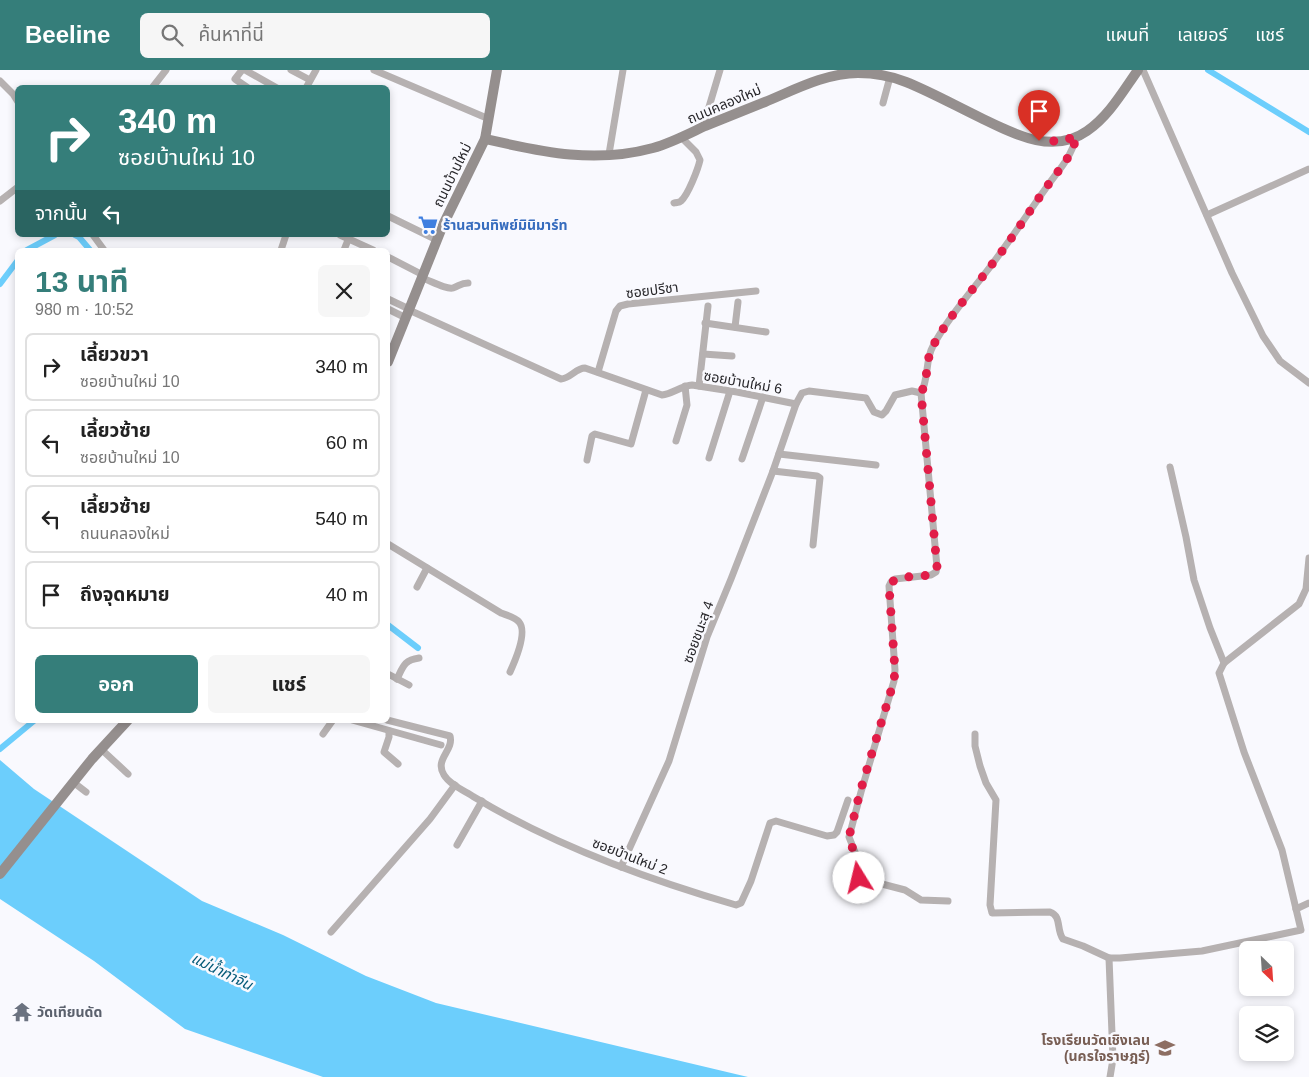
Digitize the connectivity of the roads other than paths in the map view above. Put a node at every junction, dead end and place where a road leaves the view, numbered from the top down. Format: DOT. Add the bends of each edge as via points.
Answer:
graph roads {
  1 [pos="166,70"];
  2 [pos="243,70"];
  3 [pos="291,70"];
  4 [pos="316,70"];
  5 [pos="374,70"];
  6 [pos="497,70"];
  7 [pos="623,70"];
  8 [pos="720,70"];
  9 [pos="1138,70"];
  10 [pos="1143,70"];
  11 [pos="841,72"];
  12 [pos="890,77"];
  13 [pos="0,80"];
  14 [pos="310,80"];
  15 [pos="154,85"];
  16 [pos="243,85"];
  17 [pos="271,85"];
  18 [pos="308,85"];
  19 [pos="15,98"];
  20 [pos="883,103"];
  21 [pos="489,119"];
  22 [pos="703,128"];
  23 [pos="1077,136"];
  24 [pos="681,137"];
  25 [pos="485,139"];
  26 [pos="609,154"];
  27 [pos="1309,169"];
  28 [pos="15,189"];
  29 [pos="0,201"];
  30 [pos="674,203"];
  31 [pos="1207,215"];
  32 [pos="390,217"];
  33 [pos="94,237"];
  34 [pos="349,237"];
  35 [pos="438,240"];
  36 [pos="103,248"];
  37 [pos="369,248"];
  38 [pos="390,258"];
  39 [pos="423,276"];
  40 [pos="468,283"];
  41 [pos="756,292"];
  42 [pos="390,299"];
  43 [pos="738,302"];
  44 [pos="708,306"];
  45 [pos="390,308"];
  46 [pos="408,312"];
  47 [pos="705,323"];
  48 [pos="735,327"];
  49 [pos="766,332"];
  50 [pos="702,354"];
  51 [pos="732,356"];
  52 [pos="390,357"];
  53 [pos="598,372"];
  54 [pos="1309,383"];
  55 [pos="685,386"];
  56 [pos="699,386"];
  57 [pos="646,390"];
  58 [pos="730,391"];
  59 [pos="921,393"];
  60 [pos="763,397"];
  61 [pos="796,404"];
  62 [pos="676,441"];
  63 [pos="779,454"];
  64 [pos="709,458"];
  65 [pos="742,459"];
  66 [pos="587,460"];
  67 [pos="876,465"];
  68 [pos="1170,467"];
  69 [pos="773,471"];
  70 [pos="390,545"];
  71 [pos="813,546"];
  72 [pos="1309,558"];
  73 [pos="427,568"];
  74 [pos="417,587"];
  75 [pos="419,658"];
  76 [pos="1224,663"];
  77 [pos="510,672"];
  78 [pos="390,675"];
  79 [pos="397,679"];
  80 [pos="409,685"];
  81 [pos="390,721"];
  82 [pos="125,723"];
  83 [pos="331,723"];
  84 [pos="362,723"];
  85 [pos="389,731"];
  86 [pos="323,734"];
  87 [pos="975,734"];
  88 [pos="441,745"];
  89 [pos="101,749"];
  90 [pos="398,764"];
  91 [pos="128,774"];
  92 [pos="73,782"];
  93 [pos="455,785"];
  94 [pos="86,792"];
  95 [pos="848,800"];
  96 [pos="482,801"];
  97 [pos="457,845"];
  98 [pos="621,867"];
  99 [pos="0,874"];
  100 [pos="859,878"];
  101 [pos="861,900"];
  102 [pos="948,901"];
  103 [pos="1309,902"];
  104 [pos="1296,909"];
  105 [pos="331,932"];
  106 [pos="1109,958"];
  107 [pos="1110,1077"];
  1 -- 15 [label="street"];
  2 -- 16 [label="street" via="234,79"];
  2 -- 17 [label="street"];
  3 -- 14 [label="street"];
  4 -- 14 [label="street"];
  5 -- 21 [label="street"];
  6 -- 21 [label="street, ถนนบ้านใหม่"];
  7 -- 26 [label="street"];
  8 -- 22 [label="street"];
  9 -- 23 [label="street, ถนนคลองใหม่" via="1098,123"];
  10 -- 31 [label="street"];
  11 -- 12 [label="street, ถนนคลองใหม่"];
  11 -- 22 [label="street, ถนนคลองใหม่"];
  12 -- 20 [label="street"];
  12 -- 23 [label="street, ถนนคลองใหม่" via="1012,133 1052,142"];
  13 -- 19 [label="street"];
  14 -- 18 [label="street"];
  21 -- 25 [label="street, ถนนบ้านใหม่"];
  22 -- 24 [label="street, ถนนคลองใหม่"];
  23 -- 59 [label="street" via="1067,161 932,347 926,385"];
  24 -- 26 [label="street, ถนนคลองใหม่" via="652,148"];
  24 -- 30 [label="street" via="700,160 684,197"];
  25 -- 26 [label="street, ถนนคลองใหม่" via="560,154"];
  25 -- 35 [label="street, ถนนบ้านใหม่"];
  27 -- 31 [label="street"];
  28 -- 29 [label="street"];
  31 -- 54 [label="street" via="1271,349 1284,365"];
  32 -- 35 [label="street"];
  33 -- 36 [label="street"];
  34 -- 37 [label="street"];
  35 -- 39 [label="street, ถนนบ้านใหม่"];
  38 -- 39 [label="street"];
  39 -- 40 [label="street" via="449,289"];
  39 -- 46 [label="street, ถนนบ้านใหม่"];
  41 -- 53 [label="street, ซอยปรีชา" via="620,306"];
  42 -- 46 [label="street"];
  43 -- 48 [label="street"];
  44 -- 47 [label="street"];
  45 -- 46 [label="street"];
  46 -- 52 [label="street, ถนนบ้านใหม่"];
  46 -- 53 [label="street, ซอยบ้านใหม่ 6" via="557,378 566,378 582,368"];
  47 -- 48 [label="street"];
  47 -- 50 [label="street"];
  48 -- 49 [label="street"];
  50 -- 51 [label="street"];
  50 -- 56 [label="street"];
  53 -- 57 [label="street, ซอยบ้านใหม่ 6"];
  55 -- 56 [label="street, ซอยบ้านใหม่ 6"];
  55 -- 57 [label="street, ซอยบ้านใหม่ 6" via="666,394"];
  55 -- 62 [label="street" via="686,406"];
  56 -- 58 [label="street, ซอยบ้านใหม่ 6"];
  57 -- 66 [label="street" via="630,444 595,434"];
  58 -- 60 [label="street, ซอยบ้านใหม่ 6"];
  58 -- 64 [label="street"];
  59 -- 61 [label="street, ซอยบ้านใหม่ 6" via="895,396 882,415 874,412 868,400 852,396 804,392"];
  59 -- 100 [label="street" via="937,567 931,575 895,580 889,586 894,681 849,837 860,862"];
  60 -- 61 [label="street, ซอยบ้านใหม่ 6"];
  60 -- 65 [label="street"];
  61 -- 63 [label="street, ซอยชนะสุ 4"];
  63 -- 67 [label="street"];
  63 -- 69 [label="street, ซอยชนะสุ 4"];
  68 -- 76 [label="street" via="1194,580"];
  69 -- 71 [label="street" via="820,478"];
  69 -- 98 [label="street, ซอยชนะสุ 4" via="707,637 669,761"];
  70 -- 73 [label="street"];
  72 -- 76 [label="street" via="1306,589 1299,604"];
  73 -- 74 [label="street"];
  73 -- 77 [label="street" via="517,620 522,632 520,651"];
  75 -- 79 [label="street" via="406,662"];
  76 -- 104 [label="street" via="1220,677 1244,752 1282,850"];
  78 -- 79 [label="street"];
  79 -- 80 [label="street"];
  81 -- 93 [label="street, ซอยบ้านใหม่ 2" via="450,736 450,744 441,761 442,771"];
  82 -- 89 [label="street"];
  83 -- 86 [label="street"];
  84 -- 85 [label="street"];
  85 -- 88 [label="street"];
  85 -- 90 [label="street" via="384,752"];
  87 -- 106 [label="street" via="980,766 996,800 990,912 1050,912 1057,916 1063,939"];
  89 -- 91 [label="street"];
  89 -- 92 [label="street"];
  92 -- 94 [label="street"];
  92 -- 99 [label="street"];
  93 -- 96 [label="street, ซอยบ้านใหม่ 2"];
  93 -- 105 [label="street" via="430,819"];
  95 -- 98 [label="street, ซอยบ้านใหม่ 2" via="834,835 827,836 784,822 770,823 751,881 739,904 694,893"];
  96 -- 97 [label="street"];
  96 -- 98 [label="street, ซอยบ้านใหม่ 2" via="547,836"];
  100 -- 101 [label="street" via="856,890"];
  100 -- 102 [label="street" via="905,890 921,900"];
  103 -- 104 [label="street"];
  104 -- 106 [label="street" via="1301,930 1202,951"];
  106 -- 107 [label="street" via="1113,1059"];
}
